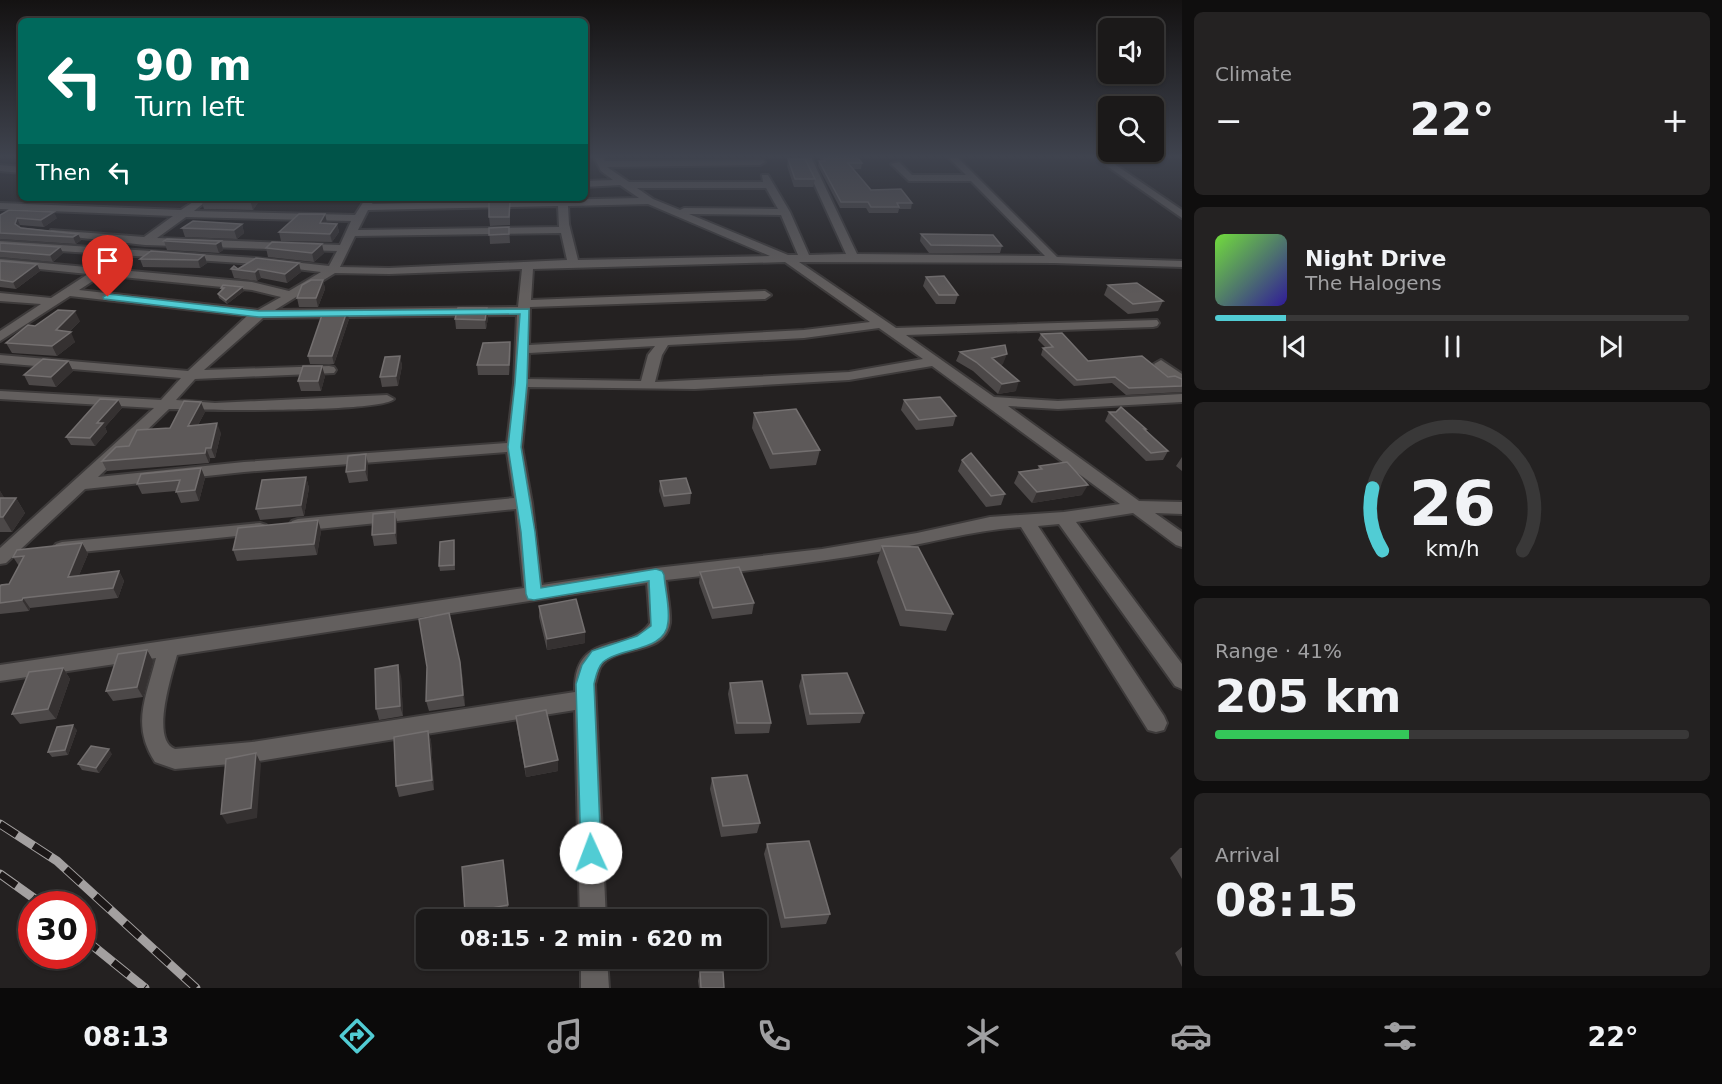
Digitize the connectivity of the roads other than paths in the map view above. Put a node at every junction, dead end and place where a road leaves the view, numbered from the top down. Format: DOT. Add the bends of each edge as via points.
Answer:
graph roads {
  1 [pos="198,203"];
  2 [pos="368,203"];
  3 [pos="389,203"];
  4 [pos="589,203"];
  5 [pos="654,203"];
  6 [pos="779,203"];
  7 [pos="828,203"];
  8 [pos="998,203"];
  9 [pos="1165,203"];
  10 [pos="563,204"];
  11 [pos="0,206"];
  12 [pos="675,212"];
  13 [pos="785,212"];
  14 [pos="184,214"];
  15 [pos="1182,215"];
  16 [pos="358,218"];
  17 [pos="566,230"];
  18 [pos="46,231"];
  19 [pos="349,233"];
  20 [pos="147,241"];
  21 [pos="0,244"];
  22 [pos="342,248"];
  23 [pos="126,254"];
  24 [pos="853,257"];
  25 [pos="788,259"];
  26 [pos="805,259"];
  27 [pos="1054,260"];
  28 [pos="0,262"];
  29 [pos="573,264"];
  30 [pos="1182,264"];
  31 [pos="528,266"];
  32 [pos="333,270"];
  33 [pos="100,271"];
  34 [pos="67,292"];
  35 [pos="289,295"];
  36 [pos="765,296"];
  37 [pos="0,297"];
  38 [pos="54,302"];
  39 [pos="525,308"];
  40 [pos="259,314"];
  41 [pos="1153,323"];
  42 [pos="882,324"];
  43 [pos="894,332"];
  44 [pos="0,336"];
  45 [pos="664,342"];
  46 [pos="522,349"];
  47 [pos="0,359"];
  48 [pos="935,361"];
  49 [pos="1161,364"];
  50 [pos="329,370"];
  51 [pos="191,375"];
  52 [pos="1182,381"];
  53 [pos="521,383"];
  54 [pos="647,386"];
  55 [pos="0,395"];
  56 [pos="1182,398"];
  57 [pos="387,399"];
  58 [pos="990,401"];
  59 [pos="163,406"];
  60 [pos="514,447"];
  61 [pos="84,484"];
  62 [pos="524,504"];
  63 [pos="1137,507"];
  64 [pos="1182,508"];
  65 [pos="1064,518"];
  66 [pos="1027,522"];
  67 [pos="1182,541"];
  68 [pos="1,556"];
  69 [pos="656,575"];
  70 [pos="534,594"];
  71 [pos="168,648"];
  72 [pos="0,673"];
  73 [pos="1182,680"];
  74 [pos="586,699"];
  75 [pos="1156,723"];
  76 [pos="593,909"];
  77 [pos="594,969"];
  78 [pos="595,988"];
  1 -- 14 [label="street"];
  2 -- 16 [label="street"];
  3 -- 10 [label="street"];
  4 -- 10 [label="street"];
  5 -- 12 [label="street"];
  6 -- 13 [label="street"];
  7 -- 24 [label="street"];
  8 -- 27 [label="street"];
  9 -- 15 [label="street"];
  10 -- 17 [label="street"];
  11 -- 14 [label="street"];
  12 -- 13 [label="street"];
  12 -- 25 [label="street"];
  13 -- 26 [label="street"];
  14 -- 16 [label="street"];
  14 -- 20 [label="street"];
  16 -- 19 [label="street"];
  17 -- 19 [label="street"];
  17 -- 29 [label="street"];
  18 -- 20 [label="street"];
  19 -- 22 [label="street"];
  20 -- 22 [label="street"];
  20 -- 23 [label="street"];
  21 -- 23 [label="street"];
  22 -- 32 [label="street"];
  23 -- 32 [label="street"];
  23 -- 33 [label="street"];
  24 -- 26 [label="street"];
  24 -- 27 [label="street"];
  25 -- 26 [label="street"];
  25 -- 29 [label="street"];
  25 -- 42 [label="street"];
  27 -- 30 [label="street"];
  28 -- 33 [label="street"];
  29 -- 31 [label="street"];
  31 -- 32 [label="street"];
  31 -- 39 [label="street"];
  32 -- 35 [label="street"];
  33 -- 34 [label="street"];
  33 -- 35 [label="street" via="252,286"];
  34 -- 38 [label="street"];
  34 -- 40 [label="street"];
  35 -- 40 [label="street"];
  36 -- 39 [label="street"];
  37 -- 38 [label="street"];
  38 -- 44 [label="street"];
  39 -- 40 [label="street"];
  39 -- 46 [label="street"];
  40 -- 51 [label="street"];
  41 -- 43 [label="street"];
  42 -- 43 [label="street"];
  42 -- 45 [label="street" via="804,334"];
  43 -- 48 [label="street"];
  45 -- 46 [label="street"];
  45 -- 54 [label="street" via="655,355"];
  46 -- 53 [label="street"];
  47 -- 51 [label="street"];
  48 -- 54 [label="street" via="849,376"];
  48 -- 58 [label="street"];
  49 -- 52 [label="street"];
  50 -- 51 [label="street"];
  51 -- 59 [label="street"];
  53 -- 54 [label="street"];
  53 -- 60 [label="street"];
  55 -- 59 [label="street"];
  56 -- 58 [label="street" via="1058,405"];
  57 -- 59 [label="street" via="262,406"];
  58 -- 63 [label="street"];
  59 -- 61 [label="street"];
  60 -- 61 [label="street" via="244,467"];
  60 -- 62 [label="street"];
  61 -- 68 [label="street"];
  62 -- 68 [label="street"];
  62 -- 70 [label="street"];
  63 -- 64 [label="street"];
  63 -- 65 [label="street"];
  63 -- 67 [label="street"];
  65 -- 66 [label="street"];
  65 -- 73 [label="street"];
  66 -- 69 [label="street" via="990,524 822,555"];
  66 -- 75 [label="street"];
  69 -- 70 [label="street"];
  69 -- 74 [label="street" via="660,624 657,630 643,640 598,656 585,684"];
  70 -- 71 [label="street"];
  71 -- 72 [label="street"];
  71 -- 74 [label="street" via="151,722 155,743 163,755 175,759 263,750"];
  74 -- 76 [label="street"];
  77 -- 78 [label="street"];
}
